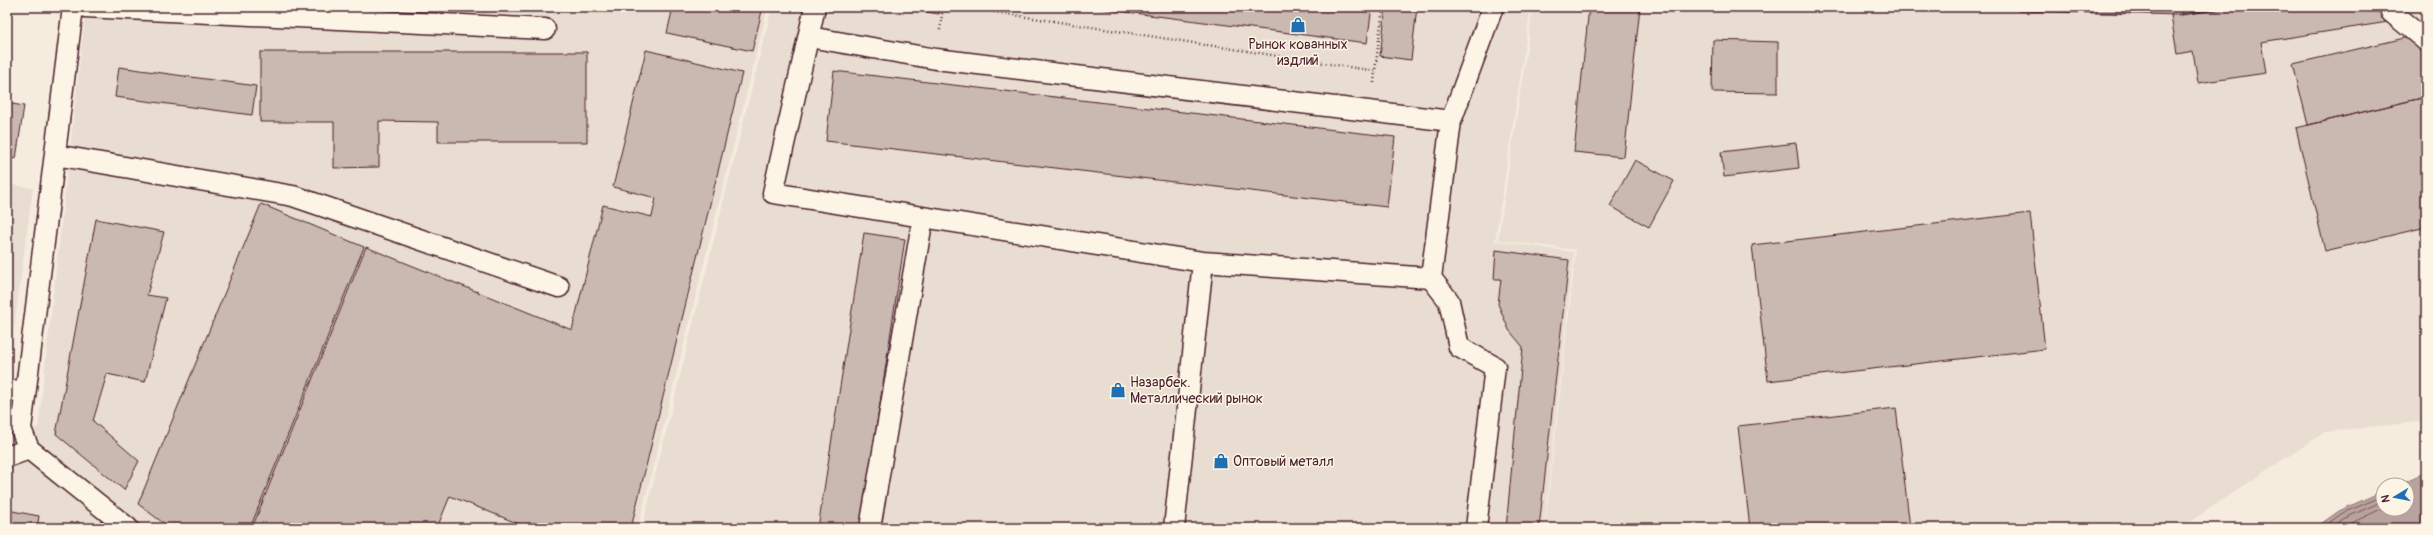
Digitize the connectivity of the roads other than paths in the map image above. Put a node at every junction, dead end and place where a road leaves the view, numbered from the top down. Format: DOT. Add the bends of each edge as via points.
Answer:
graph roads {
  1 [pos="73,7"];
  2 [pos="85,7"];
  3 [pos="815,7"];
  4 [pos="1493,7"];
  5 [pos="2390,7"];
  6 [pos="545,29"];
  7 [pos="809,37"];
  8 [pos="2426,41"];
  9 [pos="1451,122"];
  10 [pos="55,155"];
  11 [pos="923,217"];
  12 [pos="1203,262"];
  13 [pos="1431,278"];
  14 [pos="559,287"];
  15 [pos="17,390"];
  16 [pos="29,449"];
  17 [pos="7,457"];
  18 [pos="128,528"];
  19 [pos="870,528"];
  20 [pos="1174,528"];
  21 [pos="1476,528"];
  1 -- 10 [label="lane"];
  2 -- 6 [label="lane"];
  3 -- 7 [label="lane"];
  4 -- 9 [label="lane"];
  5 -- 8 [label="lane" via="2391,12"];
  7 -- 9 [label="lane" via="936,59"];
  7 -- 11 [label="lane" via="773,193"];
  9 -- 13 [label="lane"];
  10 -- 14 [label="lane" via="293,196"];
  10 -- 15 [label="lane"];
  11 -- 12 [label="lane"];
  11 -- 19 [label="lane"];
  12 -- 13 [label="lane"];
  12 -- 20 [label="lane"];
  13 -- 21 [label="lane" via="1449,300 1459,347 1495,367"];
  15 -- 16 [label="lane" via="22,429"];
  16 -- 17 [label="lane"];
  16 -- 18 [label="lane"];
}
